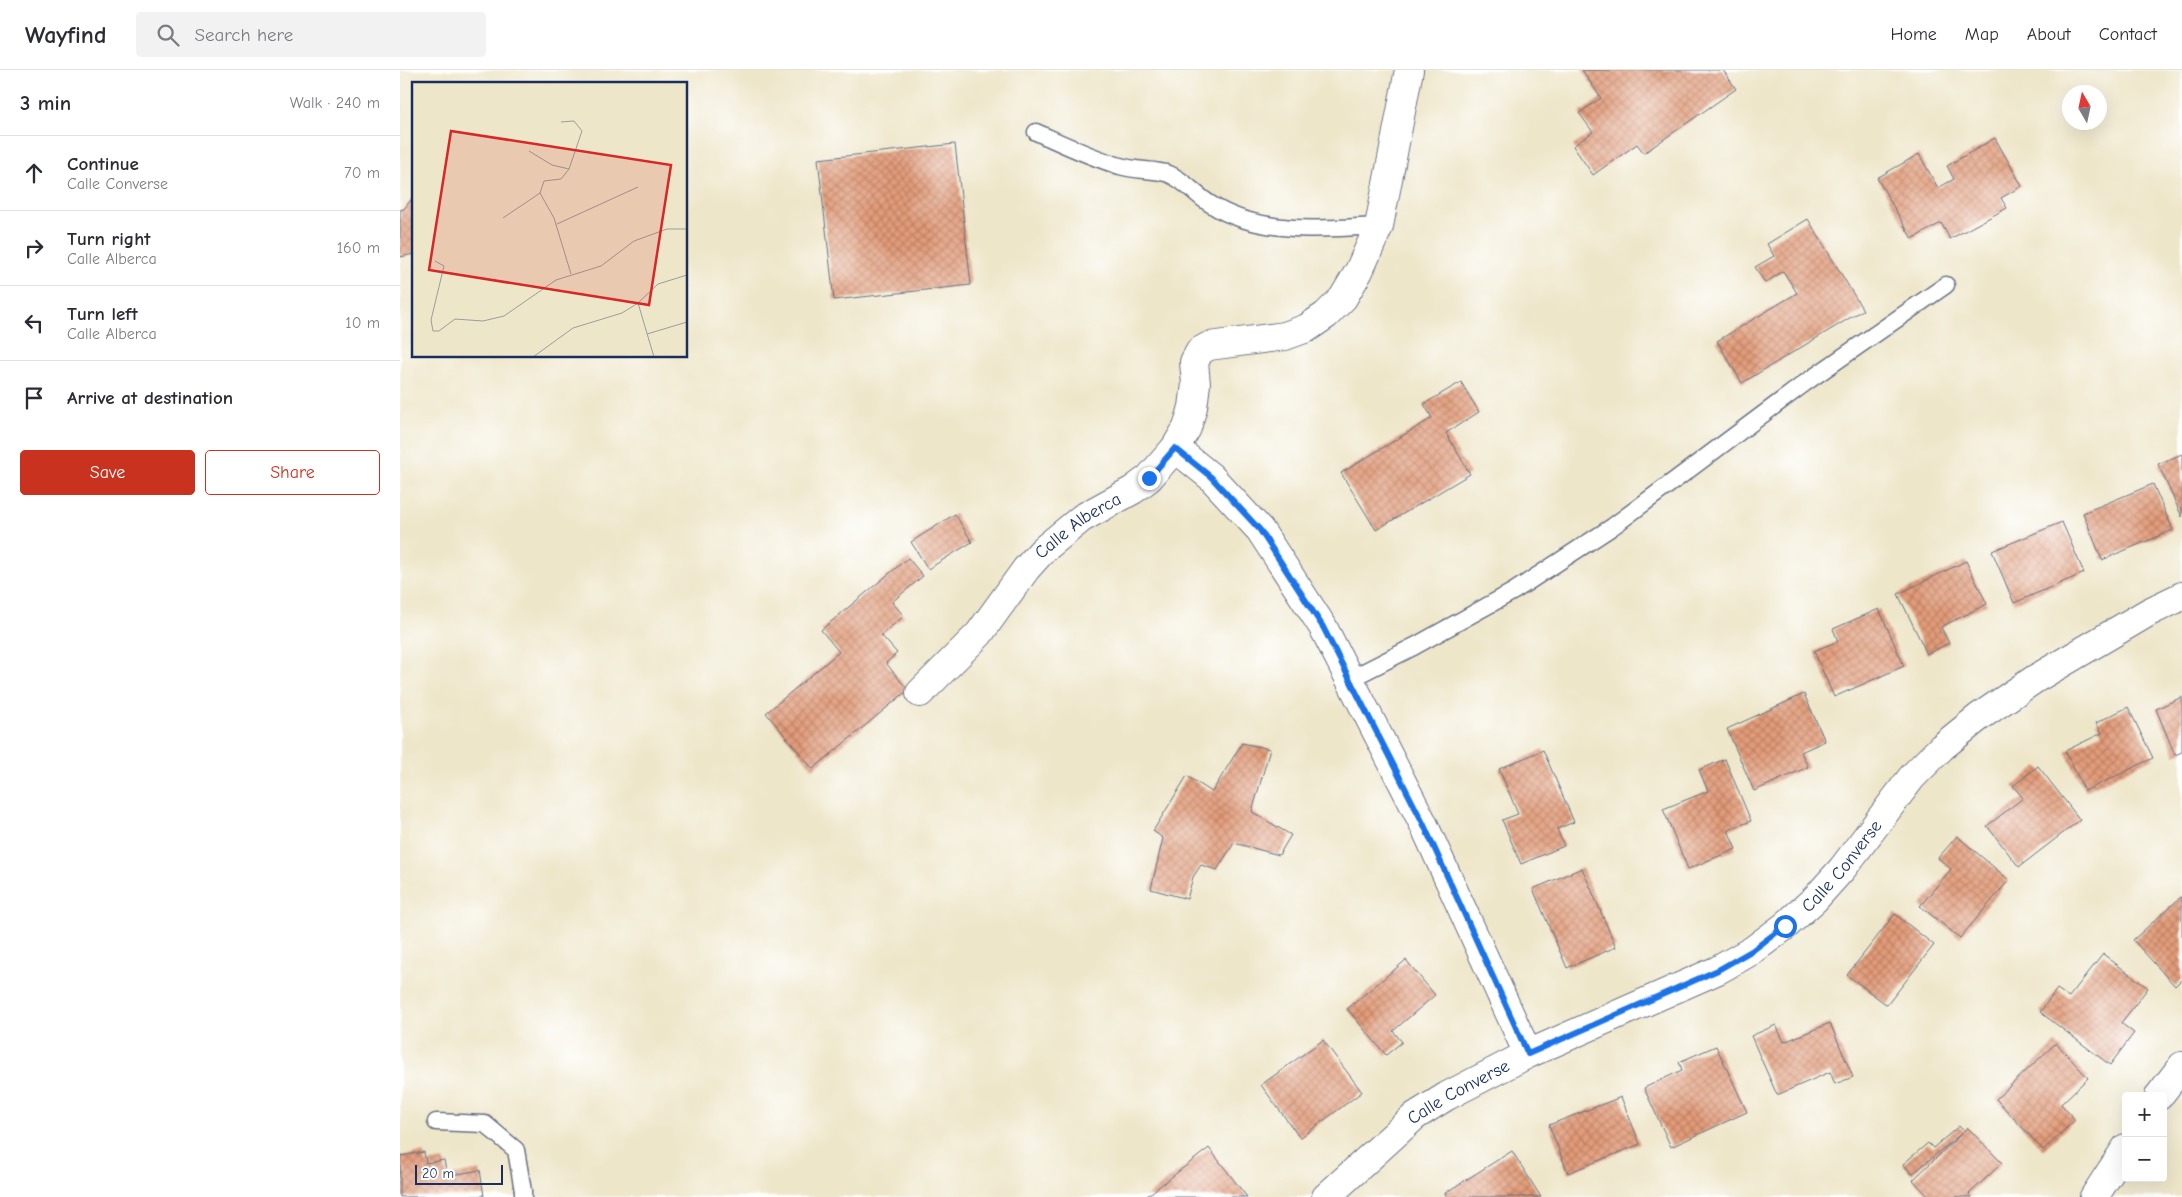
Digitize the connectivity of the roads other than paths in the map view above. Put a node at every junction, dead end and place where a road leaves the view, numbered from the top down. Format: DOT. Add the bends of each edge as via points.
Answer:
graph roads {
  1 [pos="1409,70"];
  2 [pos="1036,132"];
  3 [pos="1379,226"];
  4 [pos="1946,285"];
  5 [pos="1175,448"];
  6 [pos="2182,596"];
  7 [pos="1350,679"];
  8 [pos="920,692"];
  9 [pos="1528,1054"];
  10 [pos="2182,1066"];
  11 [pos="2162,1092"];
  12 [pos="436,1122"];
  13 [pos="2122,1154"];
  14 [pos="522,1197"];
  15 [pos="1326,1197"];
  16 [pos="2094,1197"];
  1 -- 3 [label="street"];
  2 -- 3 [label="lane" via="1121,166 1167,173 1212,205 1265,224 1297,228"];
  3 -- 5 [label="street, Calle Alberca" via="1359,271 1326,315 1307,328 1285,336 1209,346 1200,351 1194,362 1193,407 1187,428"];
  4 -- 7 [label="lane" via="1805,383 1604,532 1514,591"];
  5 -- 7 [label="street" via="1211,477 1260,530 1323,627"];
  5 -- 8 [label="street, Calle Alberca" via="1149,478 1082,518 1043,550 979,634"];
  6 -- 9 [label="street, Calle Converse" via="2036,679 1971,723 1912,777 1815,899 1753,950 1718,970"];
  7 -- 9 [label="street" via="1423,823"];
  9 -- 15 [label="street, Calle Converse" via="1415,1116"];
  10 -- 11 [label="street"];
  12 -- 14 [label="lane" via="485,1124 516,1150"];
  13 -- 16 [label="street"];
}
